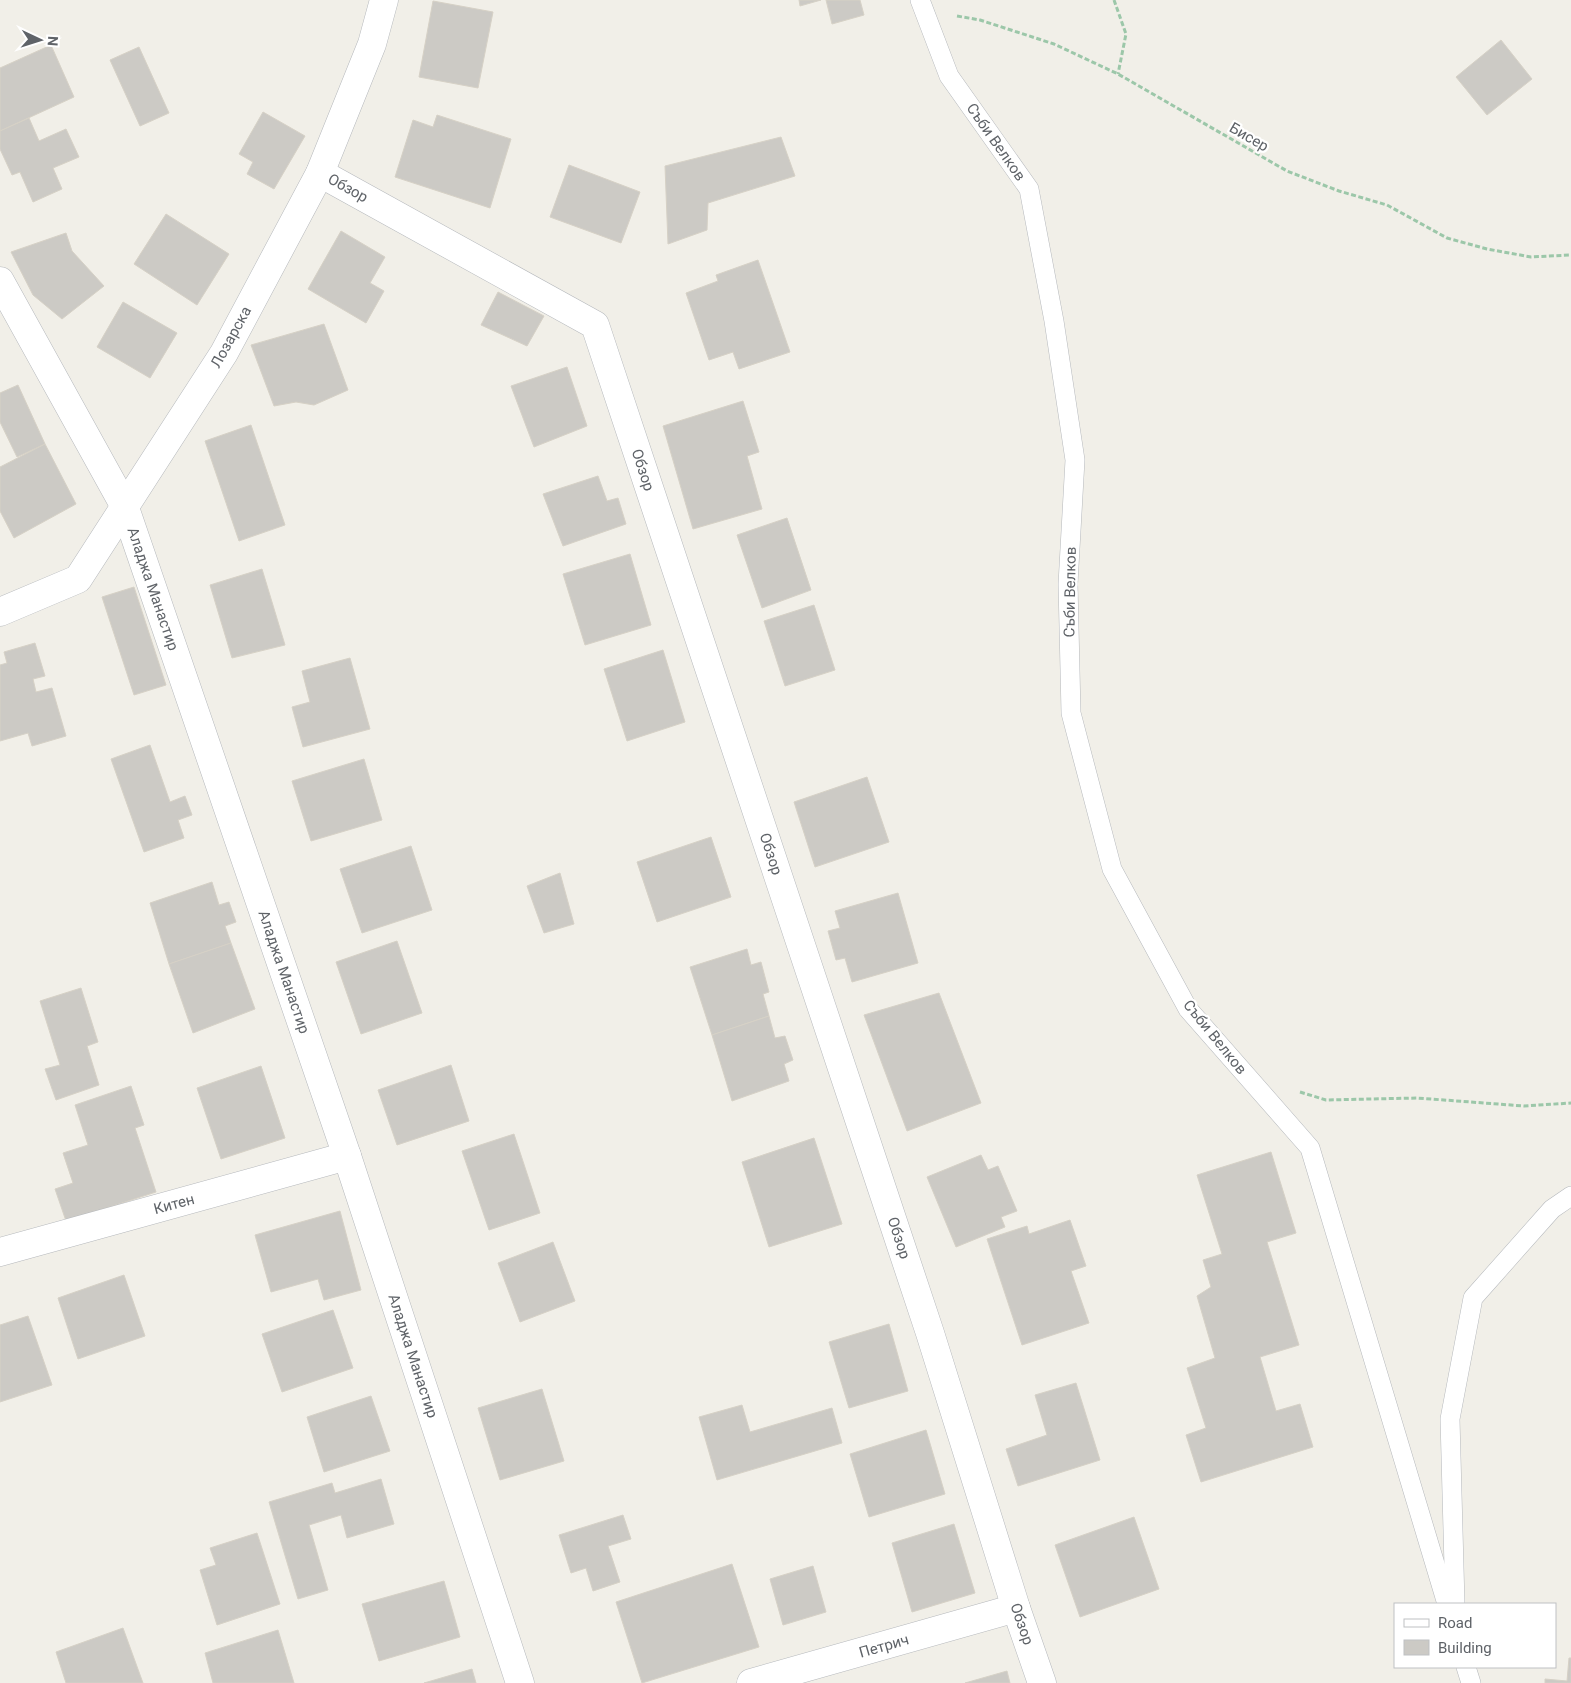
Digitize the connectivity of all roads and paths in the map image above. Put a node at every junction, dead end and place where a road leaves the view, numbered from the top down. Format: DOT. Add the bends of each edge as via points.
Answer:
graph roads {
  1 [pos="384,0"];
  2 [pos="1114,0"];
  3 [pos="922,5"];
  4 [pos="1118,74"];
  5 [pos="320,173"];
  6 [pos="1571,255"];
  7 [pos="0,281"];
  8 [pos="124,505"];
  9 [pos="0,612"];
  10 [pos="1247,1076"];
  11 [pos="1571,1103"];
  12 [pos="347,1156"];
  13 [pos="1571,1196"];
  14 [pos="0,1252"];
  15 [pos="1447,1603"];
  16 [pos="1455,1603"];
  17 [pos="1016,1608"];
  18 [pos="1466,1668"];
  19 [pos="520,1683"];
  20 [pos="752,1683"];
  21 [pos="1042,1683"];
  22 [pos="1471,1683"];
  1 -- 5 [label="street, Лозарска" via="372,44"];
  2 -- 4 [label="path" via="1126,34"];
  3 -- 4 [label="path, Бисер" via="1020,32"];
  3 -- 10 [label="lane, Съби Велков" via="950,76 1029,189 1054,320 1075,460 1068,584 1071,713 1112,869 1188,1010"];
  4 -- 6 [label="path, Бисер" via="1287,171 1388,205 1446,238 1531,257"];
  5 -- 8 [label="street, Лозарска" via="224,354"];
  5 -- 17 [label="street, Обзор" via="595,325 930,1332"];
  7 -- 8 [label="street, Аладжа Манастир"];
  8 -- 9 [label="street, Лозарска" via="78,579"];
  8 -- 12 [label="street, Аладжа Манастир"];
  10 -- 11 [label="path" via="1326,1100 1417,1098 1524,1106"];
  10 -- 15 [label="lane, Съби Велков" via="1310,1148"];
  12 -- 14 [label="street, Китен"];
  12 -- 19 [label="street, Аладжа Манастир"];
  13 -- 16 [label="lane" via="1552,1209 1473,1298 1450,1419"];
  17 -- 20 [label="street, Петрич"];
  17 -- 21 [label="street, Обзор"];
  18 -- 22 [label="lane"];
}
